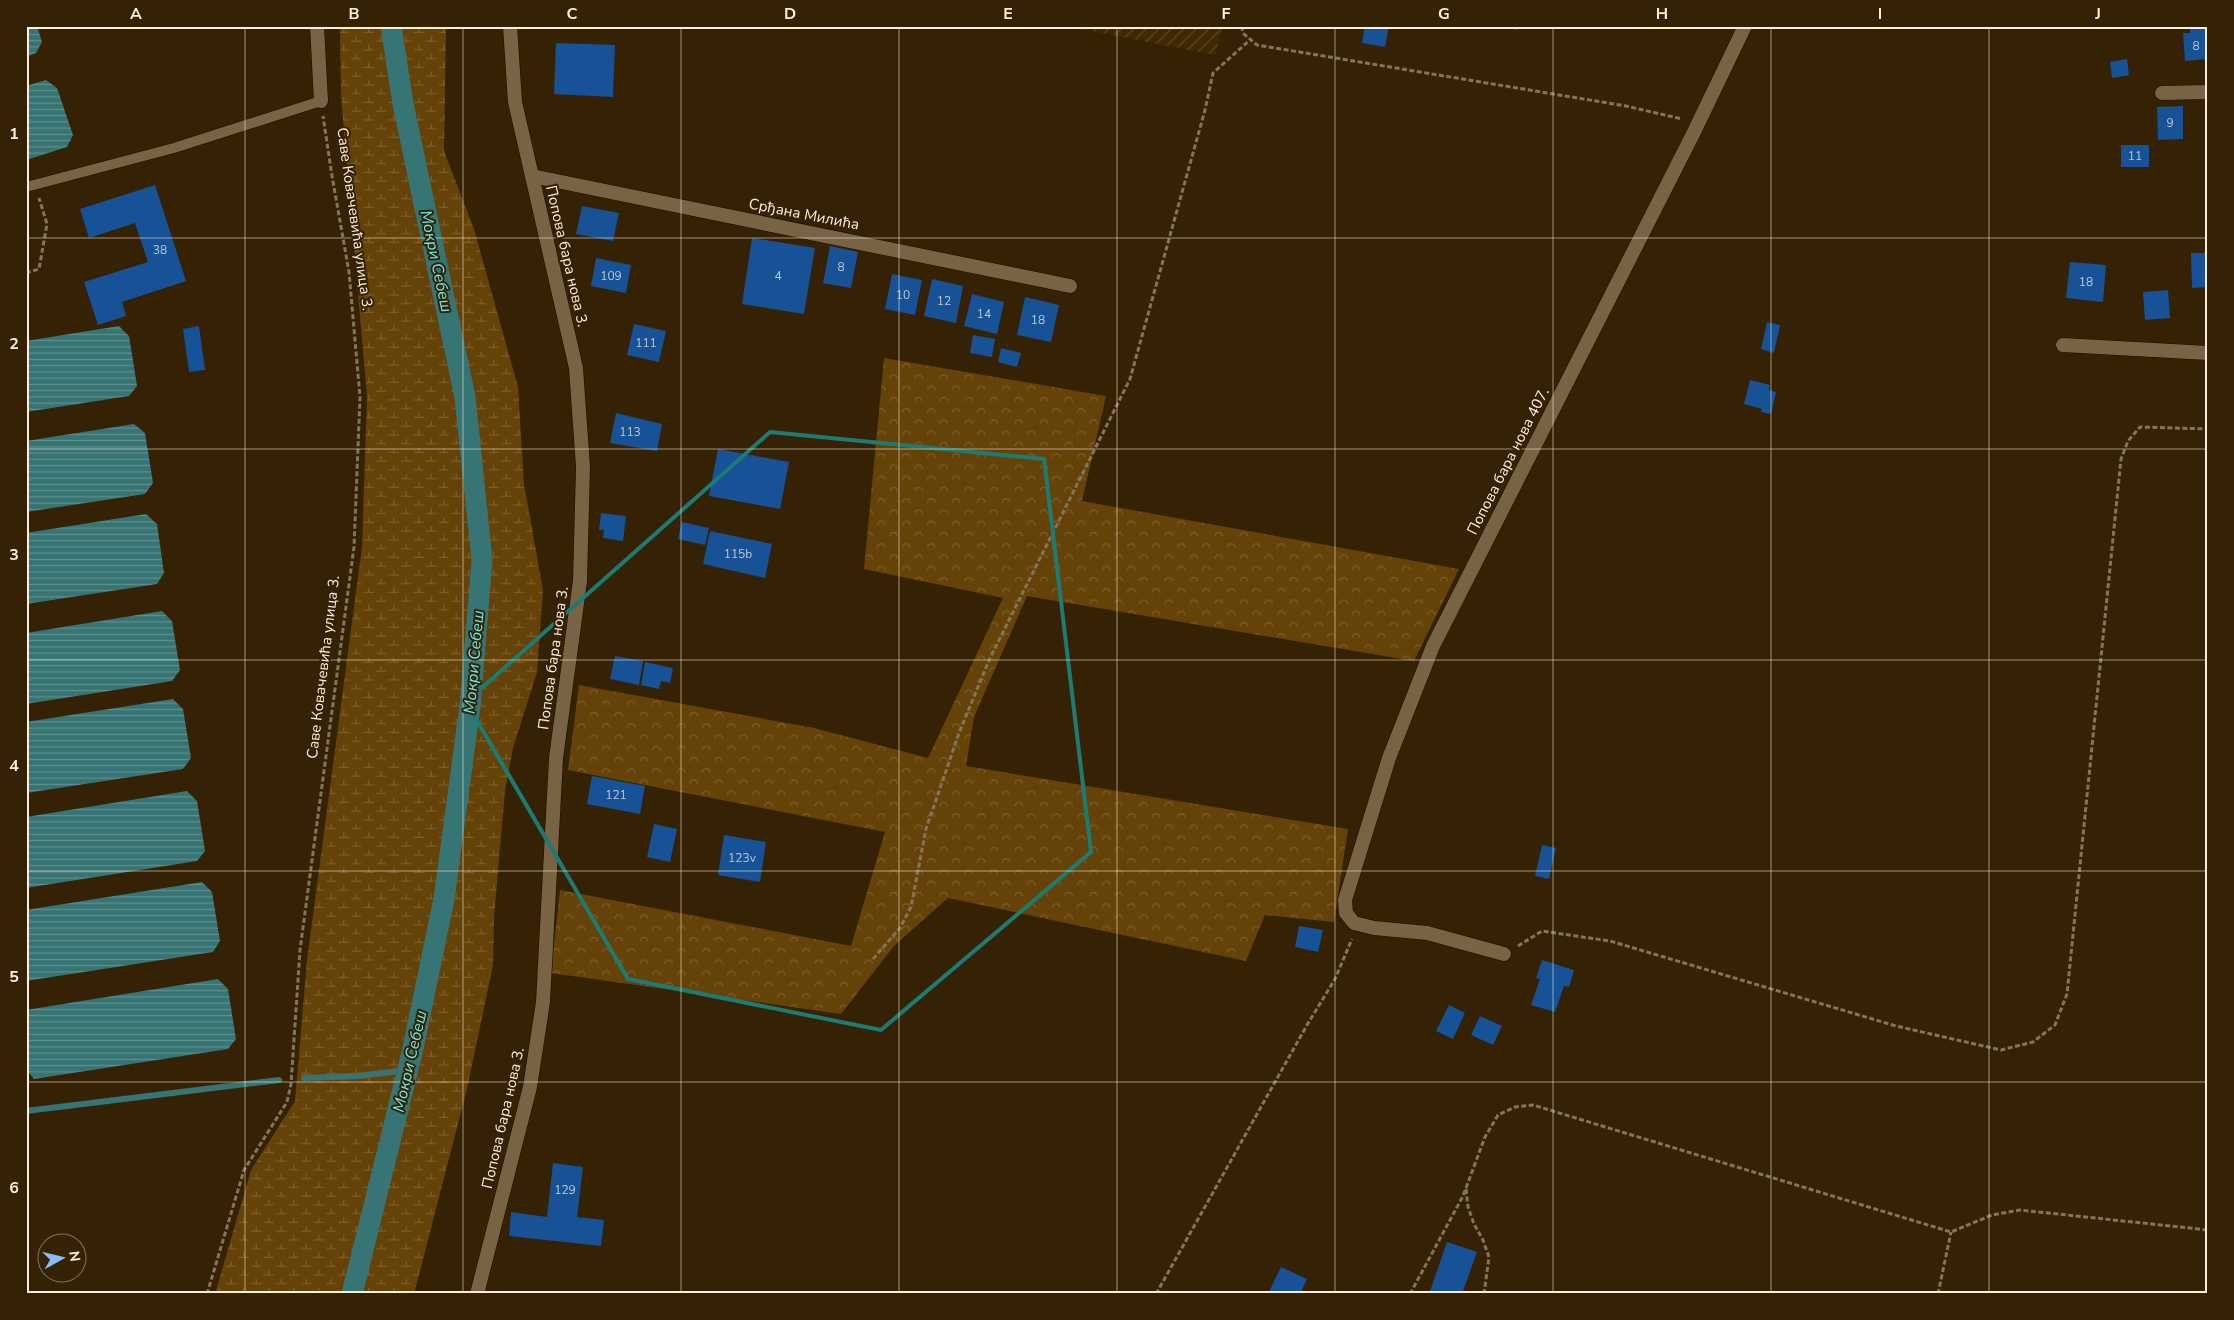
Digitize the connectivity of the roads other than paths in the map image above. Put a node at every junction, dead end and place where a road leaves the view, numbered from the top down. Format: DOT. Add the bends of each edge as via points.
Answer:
graph roads {
  1 [pos="317,26"];
  2 [pos="510,26"];
  3 [pos="1745,26"];
  4 [pos="2208,92"];
  5 [pos="2162,93"];
  6 [pos="321,101"];
  7 [pos="532,176"];
  8 [pos="31,186"];
  9 [pos="1070,286"];
  10 [pos="2063,345"];
  11 [pos="2208,353"];
  12 [pos="1504,954"];
  13 [pos="477,1294"];
  1 -- 6 [label="street"];
  2 -- 7 [label="street, Попова бара нова 3." via="515,102"];
  3 -- 12 [label="street, Попова бара нова 407." via="1433,646 1389,758 1344,900 1346,913 1354,923 1374,928 1427,932"];
  4 -- 5 [label="street"];
  6 -- 8 [label="lane" via="174,148"];
  7 -- 9 [label="street, Срђана Милића"];
  7 -- 13 [label="street, Попова бара нова 3." via="576,368 583,467 580,581 556,758 544,1002 530,1087"];
  10 -- 11 [label="street"];
}
